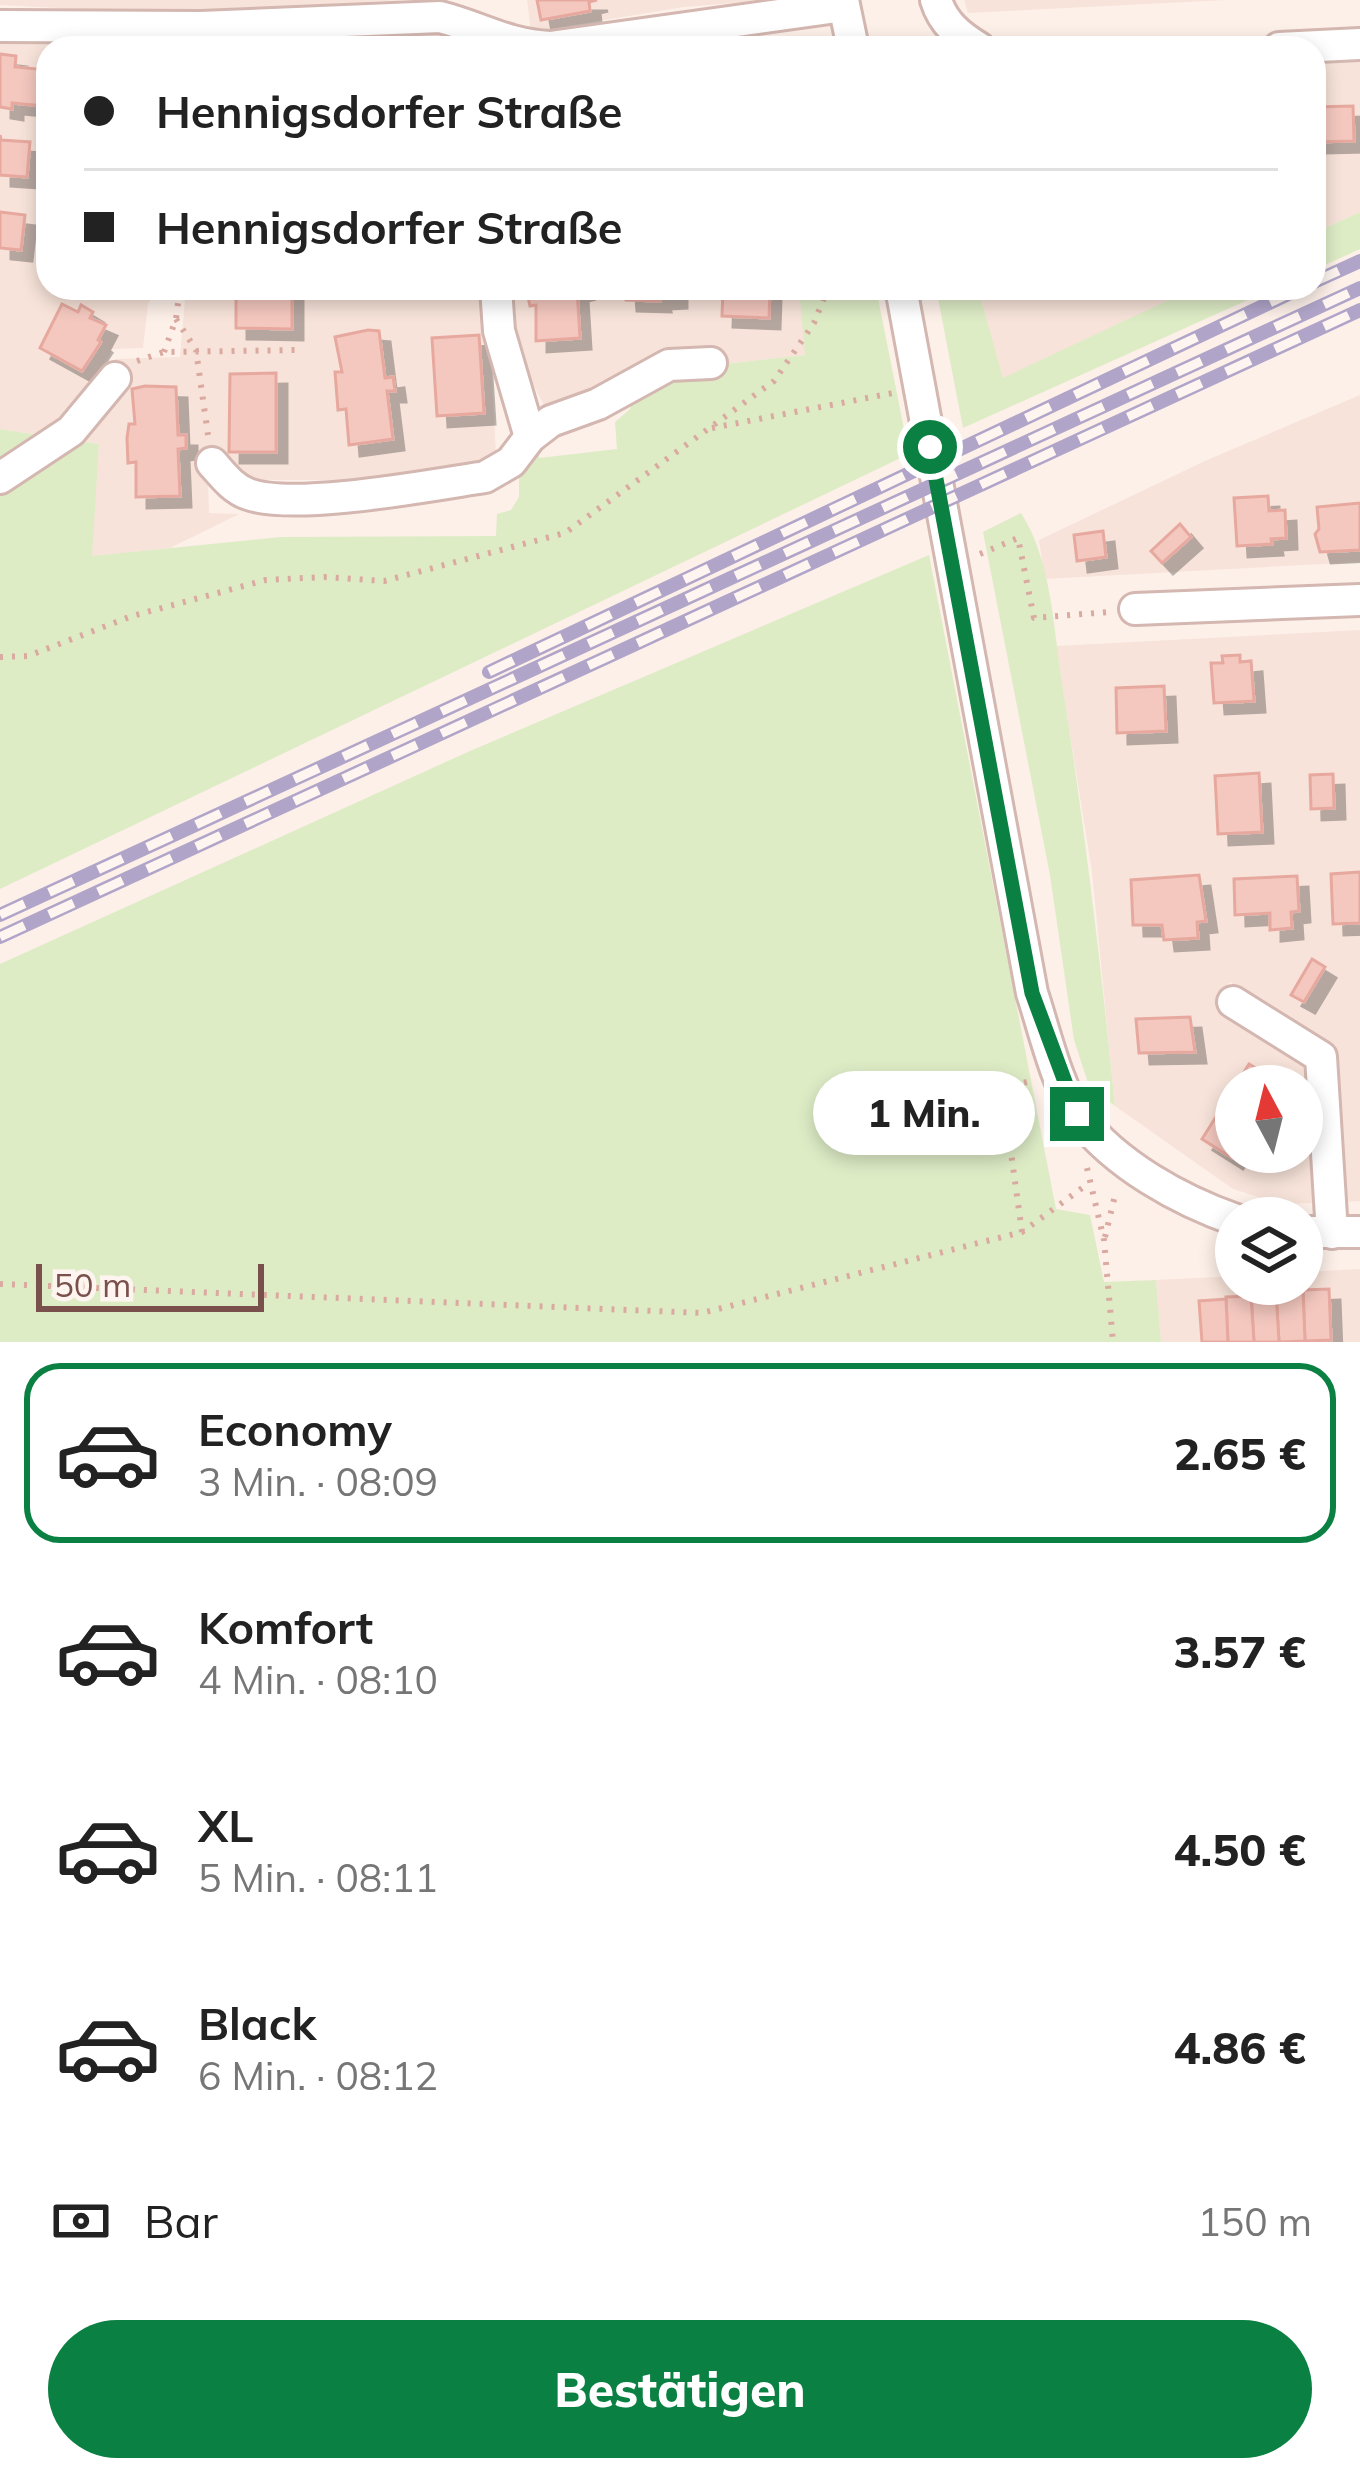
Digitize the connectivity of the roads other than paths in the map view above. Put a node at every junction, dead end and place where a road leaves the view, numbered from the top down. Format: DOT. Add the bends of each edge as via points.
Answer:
graph roads {
  1 [pos="936,0"];
  2 [pos="843,3"];
  3 [pos="0,26"];
  4 [pos="70,36"];
  5 [pos="89,36"];
  6 [pos="478,36"];
  7 [pos="587,36"];
  8 [pos="850,36"];
  9 [pos="960,36"];
  10 [pos="1360,44"];
  11 [pos="1326,46"];
  12 [pos="497,300"];
  13 [pos="903,300"];
  14 [pos="711,363"];
  15 [pos="115,378"];
  16 [pos="530,437"];
  17 [pos="212,463"];
  18 [pos="0,478"];
  19 [pos="1360,600"];
  20 [pos="1135,609"];
  21 [pos="1233,1002"];
  22 [pos="1215,1209"];
  23 [pos="1331,1233"];
  1 -- 9 [label="street"];
  2 -- 7 [label="street" via="640,20"];
  2 -- 8 [label="street"];
  3 -- 4 [label="street"];
  5 -- 6 [label="street" via="440,17"];
  10 -- 11 [label="street"];
  12 -- 16 [label="street"];
  13 -- 22 [label="street" via="1032,993 1059,1073 1077,1114 1122,1162"];
  14 -- 16 [label="street" via="669,365"];
  15 -- 18 [label="street" via="71,431"];
  16 -- 17 [label="street" via="511,462 484,477 282,501 247,494"];
  19 -- 20 [label="street"];
  21 -- 23 [label="street" via="1322,1057"];
}
